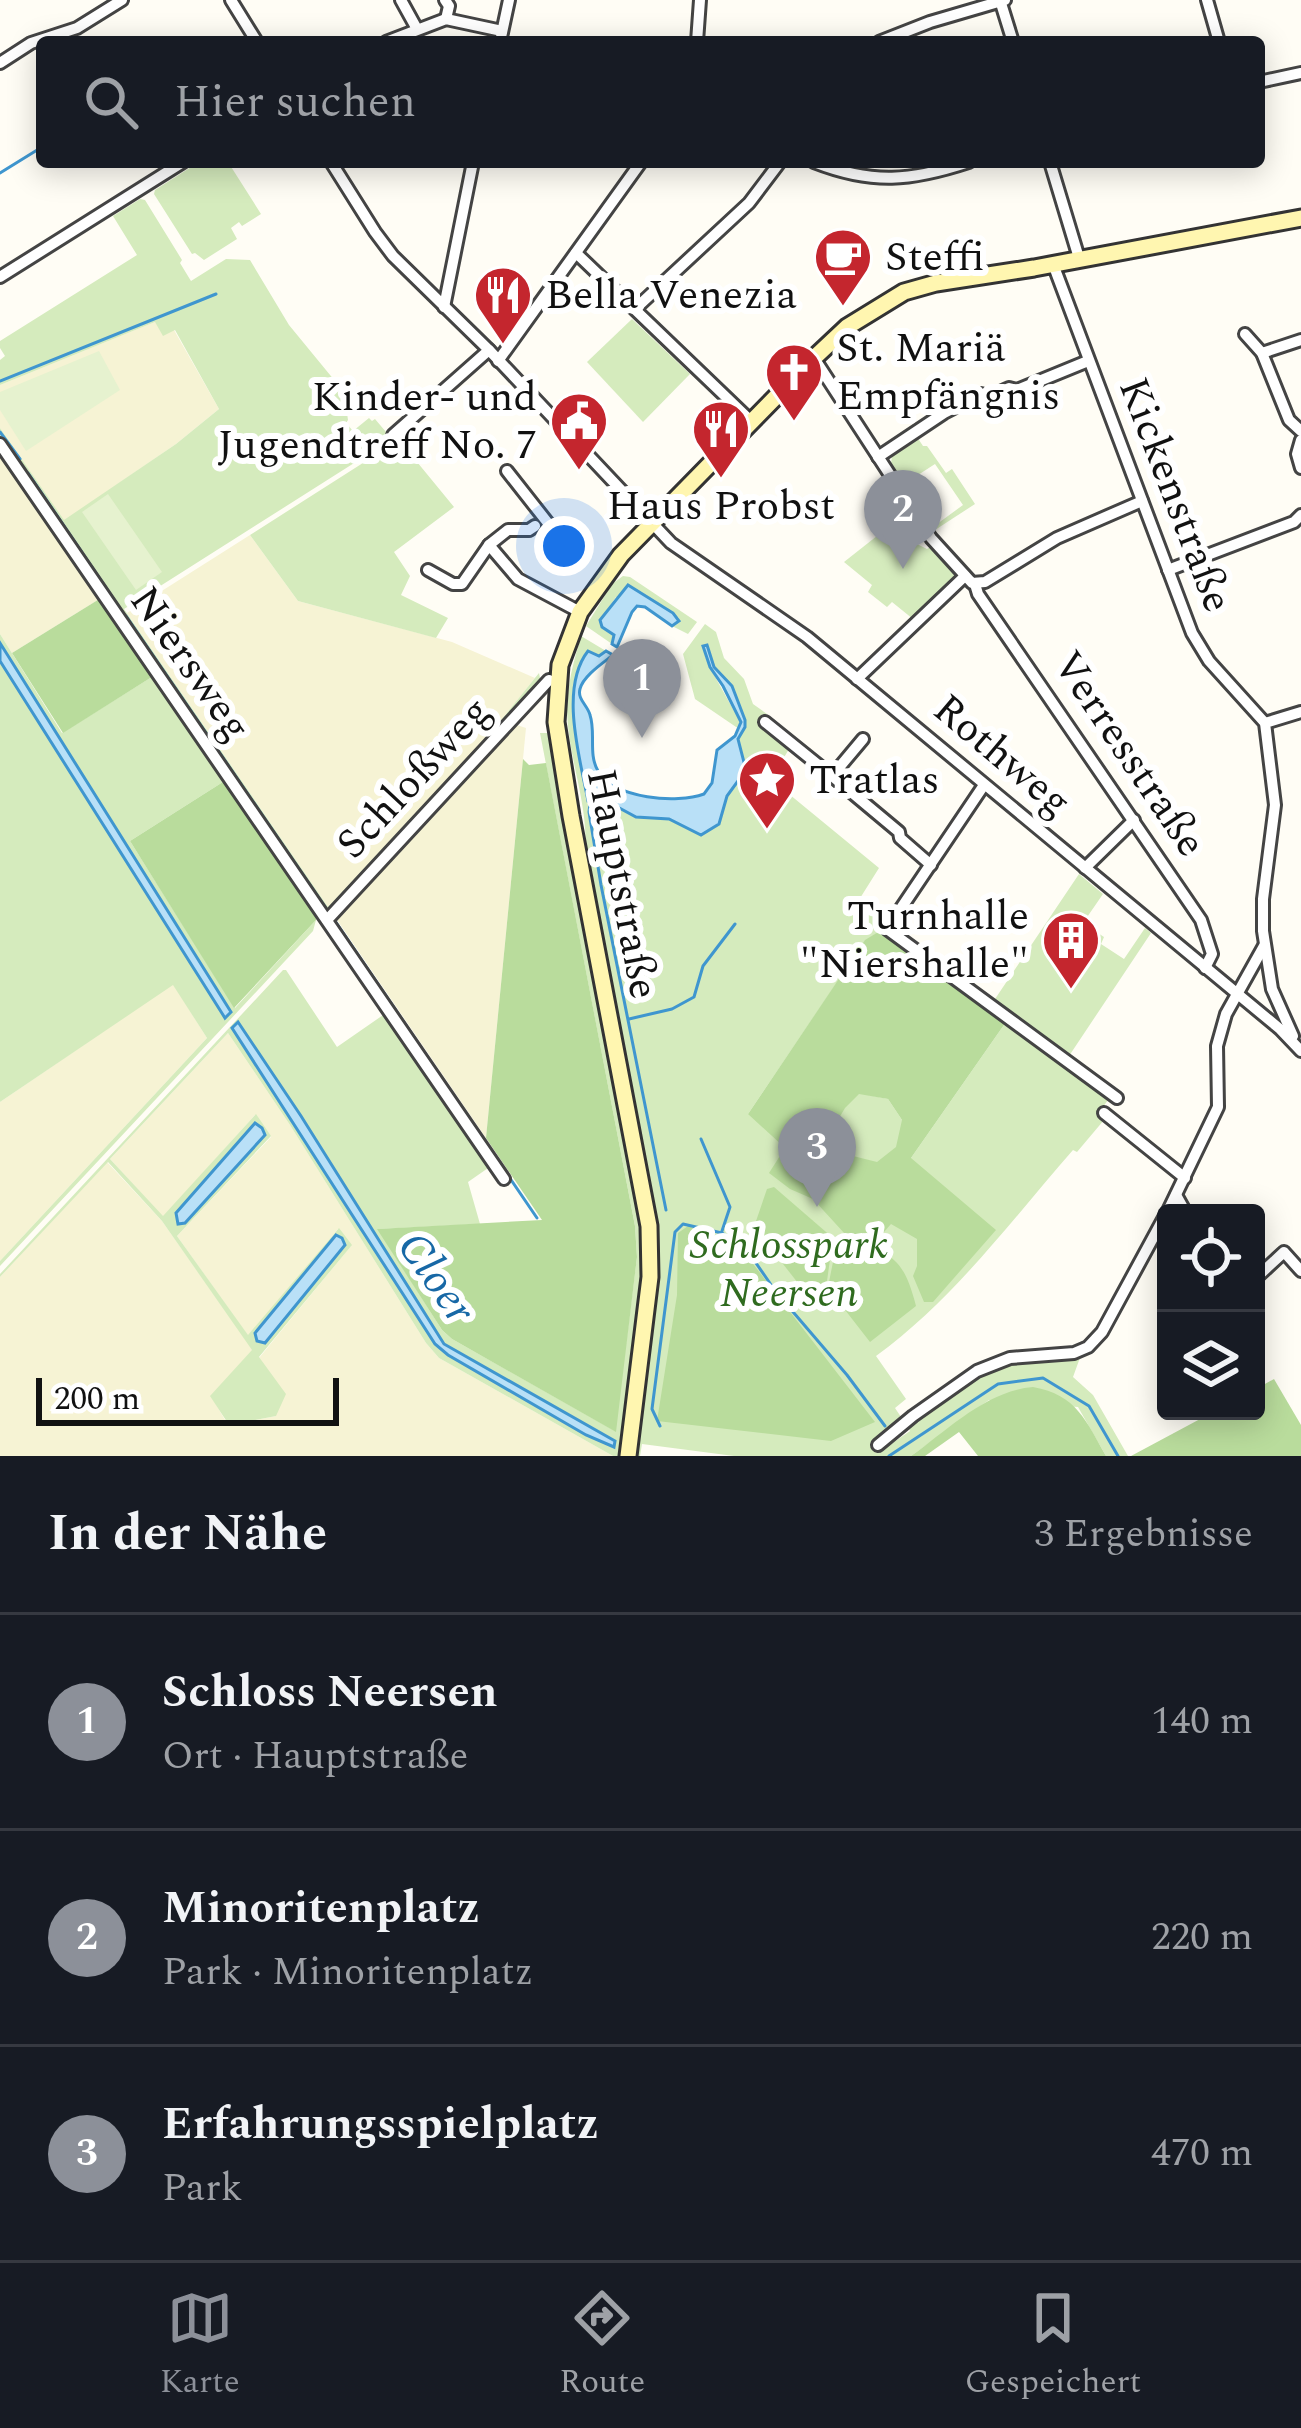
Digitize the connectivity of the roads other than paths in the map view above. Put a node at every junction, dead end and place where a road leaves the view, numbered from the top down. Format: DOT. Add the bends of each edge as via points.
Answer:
graph roads {
  1 [pos="122,0"];
  2 [pos="231,0"];
  3 [pos="401,0"];
  4 [pos="445,0"];
  5 [pos="509,0"];
  6 [pos="700,0"];
  7 [pos="1002,0"];
  8 [pos="1207,0"];
  9 [pos="446,19"];
  10 [pos="417,29"];
  11 [pos="54,36"];
  12 [pos="253,36"];
  13 [pos="400,36"];
  14 [pos="501,36"];
  15 [pos="697,36"];
  16 [pos="894,36"];
  17 [pos="1011,36"];
  18 [pos="1218,36"];
  19 [pos="36,42"];
  20 [pos="0,63"];
  21 [pos="1301,74"];
  22 [pos="1265,81"];
  23 [pos="173,168"];
  24 [pos="335,168"];
  25 [pos="472,168"];
  26 [pos="637,168"];
  27 [pos="775,168"];
  28 [pos="834,168"];
  29 [pos="924,168"];
  30 [pos="951,168"];
  31 [pos="1052,168"];
  32 [pos="927,176"];
  33 [pos="1301,218"];
  34 [pos="576,253"];
  35 [pos="1079,258"];
  36 [pos="1053,264"];
  37 [pos="0,277"];
  38 [pos="444,307"];
  39 [pos="635,309"];
  40 [pos="1245,334"];
  41 [pos="1301,340"];
  42 [pos="489,350"];
  43 [pos="1262,353"];
  44 [pos="814,358"];
  45 [pos="498,361"];
  46 [pos="1088,361"];
  47 [pos="751,422"];
  48 [pos="392,435"];
  49 [pos="1301,436"];
  50 [pos="0,444"];
  51 [pos="878,457"];
  52 [pos="1301,468"];
  53 [pos="507,471"];
  54 [pos="1142,501"];
  55 [pos="1301,515"];
  56 [pos="652,523"];
  57 [pos="535,526"];
  58 [pos="489,545"];
  59 [pos="561,559"];
  60 [pos="428,570"];
  61 [pos="1168,570"];
  62 [pos="969,580"];
  63 [pos="580,612"];
  64 [pos="857,679"];
  65 [pos="549,680"];
  66 [pos="1301,712"];
  67 [pos="765,722"];
  68 [pos="1265,723"];
  69 [pos="863,739"];
  70 [pos="832,776"];
  71 [pos="984,785"];
  72 [pos="1134,820"];
  73 [pos="931,865"];
  74 [pos="1085,868"];
  75 [pos="327,920"];
  76 [pos="1264,946"];
  77 [pos="1205,968"];
  78 [pos="1238,994"];
  79 [pos="1301,1050"];
  80 [pos="1117,1098"];
  81 [pos="1104,1113"];
  82 [pos="1185,1178"];
  83 [pos="504,1179"];
  84 [pos="1176,1195"];
  85 [pos="1171,1204"];
  86 [pos="1181,1204"];
  87 [pos="1157,1231"];
  88 [pos="1265,1269"];
  89 [pos="1301,1271"];
  90 [pos="878,1444"];
  91 [pos="628,1456"];
  1 -- 11 [label="street"];
  2 -- 12 [label="street"];
  3 -- 10 [label="street"];
  4 -- 9 [label="street"];
  5 -- 14 [label="street"];
  6 -- 15 [label="street"];
  7 -- 16 [label="street"];
  7 -- 17 [label="street"];
  8 -- 18 [label="street"];
  9 -- 10 [label="street"];
  9 -- 14 [label="street"];
  10 -- 13 [label="street"];
  19 -- 20 [label="street"];
  21 -- 22 [label="street"];
  23 -- 37 [label="street"];
  24 -- 38 [label="street, Rothweg" via="386,248"];
  25 -- 38 [label="street"];
  26 -- 34 [label="street"];
  27 -- 39 [label="street"];
  28 -- 32 [label="street" via="868,178"];
  29 -- 32 [label="street"];
  30 -- 32 [label="street"];
  31 -- 35 [label="street"];
  33 -- 35 [label="street, Hauptstraße"];
  34 -- 39 [label="street"];
  34 -- 45 [label="street"];
  35 -- 36 [label="street, Hauptstraße"];
  36 -- 44 [label="street, Hauptstraße" via="904,292"];
  36 -- 46 [label="street, Kickenstraße"];
  38 -- 42 [label="street, Rothweg"];
  39 -- 47 [label="street"];
  40 -- 43 [label="street"];
  41 -- 43 [label="street"];
  42 -- 45 [label="street, Rothweg"];
  42 -- 48 [label="street"];
  43 -- 49 [label="street"];
  44 -- 47 [label="street, Hauptstraße"];
  44 -- 51 [label="street, Verresstraße"];
  45 -- 56 [label="street, Rothweg"];
  46 -- 51 [label="street" via="1017,390 981,394"];
  46 -- 54 [label="street, Kickenstraße"];
  47 -- 56 [label="street, Hauptstraße"];
  49 -- 52 [label="street"];
  50 -- 75 [label="street, Niersweg"];
  51 -- 62 [label="street, Verresstraße"];
  53 -- 59 [label="street" via="566,546"];
  54 -- 61 [label="street, Kickenstraße"];
  54 -- 62 [label="street" via="1066,533 986,583"];
  55 -- 61 [label="street"];
  56 -- 63 [label="street, Hauptstraße"];
  56 -- 64 [label="street, Rothweg"];
  57 -- 58 [label="street" via="508,530"];
  58 -- 60 [label="street" via="462,584"];
  58 -- 63 [label="street" via="518,579"];
  61 -- 68 [label="street, Kickenstraße" via="1197,644"];
  62 -- 64 [label="street"];
  62 -- 72 [label="street, Verresstraße"];
  63 -- 91 [label="street, Hauptstraße" via="559,671 556,722 650,1226"];
  64 -- 71 [label="street, Rothweg"];
  65 -- 75 [label="street, Schloßweg"];
  66 -- 68 [label="street"];
  67 -- 70 [label="street"];
  68 -- 76 [label="street" via="1275,805"];
  69 -- 70 [label="street"];
  70 -- 73 [label="street"];
  71 -- 73 [label="street"];
  71 -- 74 [label="street, Rothweg"];
  72 -- 74 [label="street"];
  72 -- 77 [label="street, Verresstraße" via="1202,920 1212,954"];
  73 -- 80 [label="street" via="886,929"];
  74 -- 77 [label="street, Rothweg"];
  75 -- 83 [label="street, Niersweg"];
  76 -- 78 [label="street"];
  76 -- 79 [label="street" via="1275,998"];
  77 -- 78 [label="street, Rothweg"];
  78 -- 79 [label="street, Rothweg"];
  78 -- 82 [label="street" via="1217,1046 1218,1106"];
  81 -- 82 [label="street"];
  82 -- 84 [label="street"];
  84 -- 85 [label="street"];
  84 -- 86 [label="street"];
  87 -- 90 [label="street" via="1088,1347 977,1371"];
  88 -- 89 [label="street" via="1283,1252"];
}
